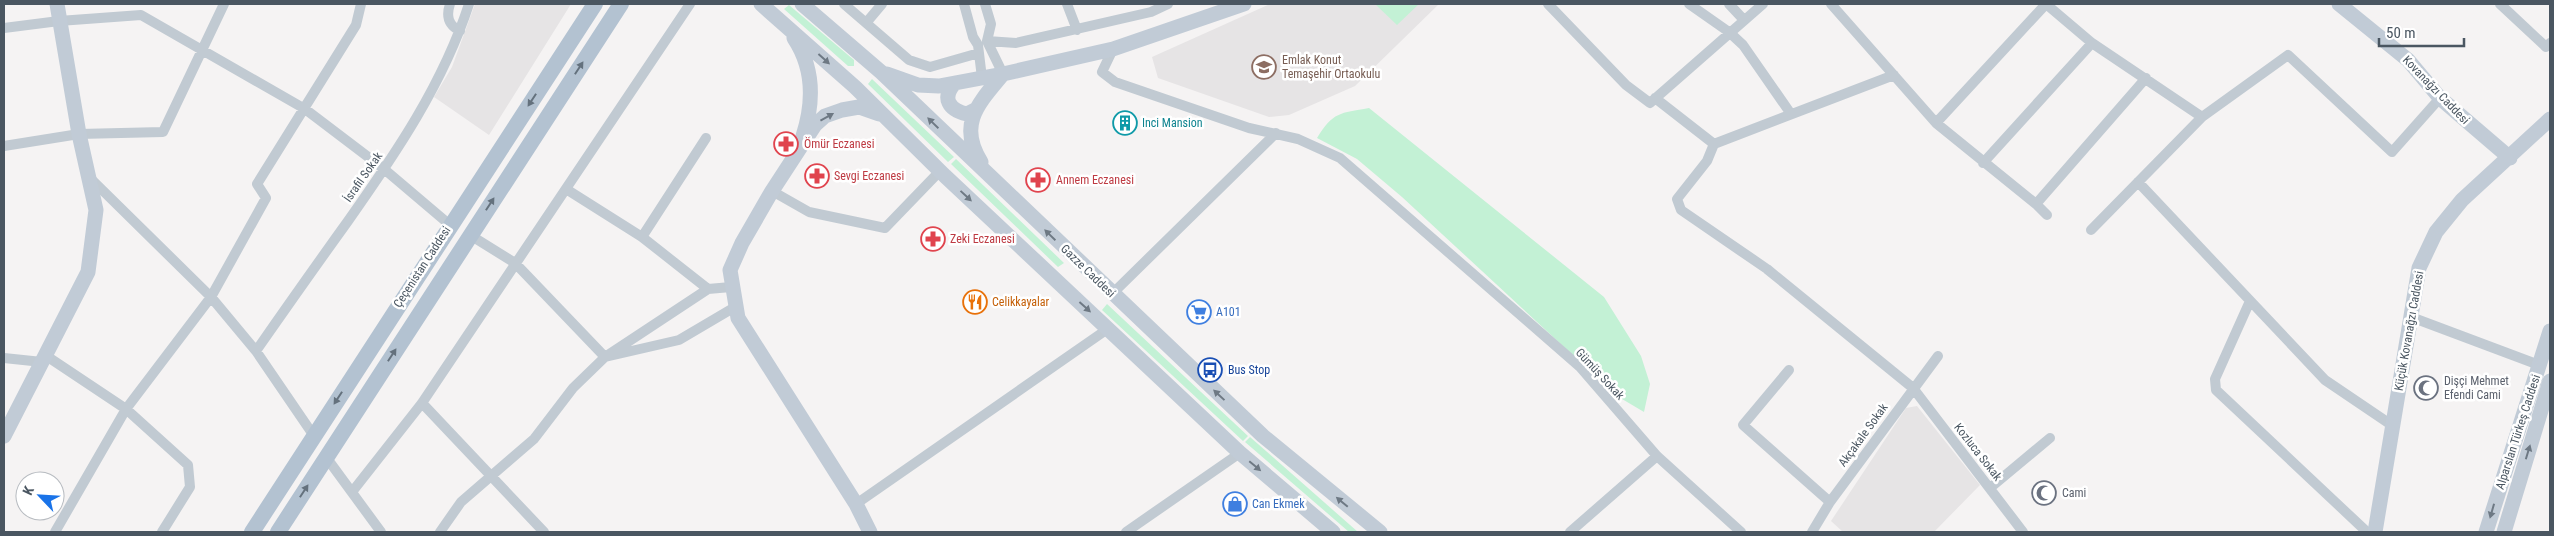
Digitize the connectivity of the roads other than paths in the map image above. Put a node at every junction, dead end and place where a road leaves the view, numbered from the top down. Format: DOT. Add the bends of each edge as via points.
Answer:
graph roads {
  1 [pos="57,4"];
  2 [pos="224,4"];
  3 [pos="361,4"];
  4 [pos="450,4"];
  5 [pos="469,4"];
  6 [pos="623,4"];
  7 [pos="690,4"];
  8 [pos="761,4"];
  9 [pos="802,4"];
  10 [pos="882,4"];
  11 [pos="964,4"];
  12 [pos="985,4"];
  13 [pos="1067,4"];
  14 [pos="1168,4"];
  15 [pos="1244,4"];
  16 [pos="1548,4"];
  17 [pos="1689,4"];
  18 [pos="1729,4"];
  19 [pos="1763,4"];
  20 [pos="1831,4"];
  21 [pos="2339,4"];
  22 [pos="2500,4"];
  23 [pos="850,6"];
  24 [pos="592,7"];
  25 [pos="58,20"];
  26 [pos="1744,20"];
  27 [pos="866,22"];
  28 [pos="785,24"];
  29 [pos="4,28"];
  30 [pos="1077,30"];
  31 [pos="460,32"];
  32 [pos="1729,32"];
  33 [pos="987,41"];
  34 [pos="2550,43"];
  35 [pos="2092,44"];
  36 [pos="201,49"];
  37 [pos="1113,49"];
  38 [pos="979,53"];
  39 [pos="880,72"];
  40 [pos="1003,74"];
  41 [pos="1894,75"];
  42 [pos="982,78"];
  43 [pos="2146,78"];
  44 [pos="955,83"];
  45 [pos="1656,98"];
  46 [pos="2440,98"];
  47 [pos="305,109"];
  48 [pos="975,110"];
  49 [pos="1791,114"];
  50 [pos="885,117"];
  51 [pos="2202,117"];
  52 [pos="2550,119"];
  53 [pos="1936,124"];
  54 [pos="1276,133"];
  55 [pos="79,134"];
  56 [pos="706,138"];
  57 [pos="1714,144"];
  58 [pos="4,146"];
  59 [pos="795,153"];
  60 [pos="2510,158"];
  61 [pos="1983,163"];
  62 [pos="384,169"];
  63 [pos="940,172"];
  64 [pos="88,176"];
  65 [pos="2138,182"];
  66 [pos="566,189"];
  67 [pos="1004,190"];
  68 [pos="772,191"];
  69 [pos="2036,204"];
  70 [pos="2047,215"];
  71 [pos="450,225"];
  72 [pos="2091,230"];
  73 [pos="470,235"];
  74 [pos="642,237"];
  75 [pos="515,263"];
  76 [pos="731,287"];
  77 [pos="708,289"];
  78 [pos="1112,294"];
  79 [pos="211,298"];
  80 [pos="2250,301"];
  81 [pos="735,307"];
  82 [pos="2411,317"];
  83 [pos="1109,328"];
  84 [pos="2550,331"];
  85 [pos="256,351"];
  86 [pos="1938,356"];
  87 [pos="606,357"];
  88 [pos="4,358"];
  89 [pos="43,358"];
  90 [pos="2539,365"];
  91 [pos="1788,370"];
  92 [pos="2550,381"];
  93 [pos="1913,388"];
  94 [pos="422,403"];
  95 [pos="126,409"];
  96 [pos="2393,426"];
  97 [pos="4,436"];
  98 [pos="314,436"];
  99 [pos="2050,438"];
  100 [pos="1240,453"];
  101 [pos="1656,456"];
  102 [pos="326,457"];
  103 [pos="491,476"];
  104 [pos="1990,488"];
  105 [pos="352,492"];
  106 [pos="1830,502"];
  107 [pos="856,504"];
  108 [pos="55,532"];
  109 [pos="162,532"];
  110 [pos="252,532"];
  111 [pos="278,532"];
  112 [pos="380,532"];
  113 [pos="440,532"];
  114 [pos="544,532"];
  115 [pos="870,532"];
  116 [pos="1126,532"];
  117 [pos="1333,532"];
  118 [pos="1380,532"];
  119 [pos="1570,532"];
  120 [pos="1741,532"];
  121 [pos="1812,532"];
  122 [pos="2023,532"];
  123 [pos="2367,532"];
  124 [pos="2375,532"];
  125 [pos="2486,532"];
  126 [pos="2504,532"];
  1 -- 25 [label="main road"];
  2 -- 36 [label="street"];
  3 -- 47 [label="street" via="356,25"];
  4 -- 31 [label="street" via="449,21"];
  5 -- 31 [label="street, İsrafil Sokak"];
  73 -- 6 [label="main road, Çeçenistan Caddesi, one-way"];
  7 -- 66 [label="street"];
  8 -- 28 [label="main road"];
  9 -- 39 [label="main road, Gazze Caddesi"];
  10 -- 27 [label="street"];
  11 -- 38 [label="street"];
  12 -- 33 [label="street" via="991,24"];
  13 -- 30 [label="street"];
  14 -- 30 [label="street" via="1151,12"];
  15 -- 37 [label="main road"];
  16 -- 45 [label="street" via="1626,85 1650,103"];
  17 -- 32 [label="street"];
  18 -- 26 [label="street"];
  19 -- 26 [label="street"];
  20 -- 41 [label="street"];
  21 -- 46 [label="main road, Kovanağzı Caddesi" via="2408,60"];
  22 -- 34 [label="street" via="2546,47"];
  23 -- 27 [label="street"];
  24 -- 71 [label="main road, Çeçenistan Caddesi, one-way"];
  25 -- 29 [label="street"];
  25 -- 36 [label="street" via="141,15"];
  25 -- 55 [label="main road"];
  26 -- 32 [label="street"];
  27 -- 38 [label="street" via="909,60 930,67"];
  28 -- 50 [label="main road, one-way"];
  28 -- 59 [label="main road" via="802,51 811,87 804,134"];
  30 -- 33 [label="street" via="1016,44"];
  31 -- 62 [label="street, İsrafil Sokak" via="424,108"];
  32 -- 45 [label="street"];
  32 -- 49 [label="street" via="1744,45"];
  33 -- 40 [label="street"];
  35 -- 43 [label="street"];
  35 -- 53 [label="street" via="2046,4"];
  35 -- 61 [label="street"];
  36 -- 47 [label="street"];
  36 -- 55 [label="street" via="163,132"];
  37 -- 40 [label="main road"];
  37 -- 54 [label="street, Gümüş Sokak" via="1102,72 1114,82 1249,128"];
  38 -- 42 [label="street"];
  39 -- 44 [label="main road" via="918,86"];
  67 -- 39 [label="main road, Gazze Caddesi, one-way"];
  40 -- 42 [label="main road"];
  40 -- 48 [label="main road"];
  41 -- 49 [label="street"];
  41 -- 53 [label="street"];
  42 -- 44 [label="main road"];
  43 -- 51 [label="street"];
  43 -- 69 [label="street"];
  44 -- 48 [label="main road" via="948,94 949,105 953,110 967,114"];
  45 -- 57 [label="street"];
  46 -- 51 [label="street" via="2392,152 2288,55"];
  46 -- 60 [label="main road, Kovanağzı Caddesi"];
  47 -- 62 [label="street"];
  47 -- 79 [label="street" via="257,184 266,198"];
  48 -- 67 [label="main road" via="970,130 972,148"];
  49 -- 57 [label="street"];
  59 -- 50 [label="main road, one-way" via="825,116 859,107"];
  50 -- 63 [label="main road"];
  51 -- 65 [label="street"];
  52 -- 60 [label="main road, Küçük Kovanağzı Caddesi"];
  53 -- 61 [label="street"];
  54 -- 78 [label="street"];
  54 -- 101 [label="street, Gümüş Sokak" via="1319,147 1340,158 1413,219 1580,367"];
  55 -- 58 [label="street"];
  55 -- 64 [label="main road"];
  56 -- 74 [label="street"];
  57 -- 93 [label="street, Kozluca Sokak" via="1707,161 1677,199 1681,210 1767,269"];
  59 -- 68 [label="main road"];
  60 -- 82 [label="main road, Küçük Kovanağzı Caddesi" via="2462,200 2436,232 2419,268"];
  61 -- 69 [label="street"];
  62 -- 71 [label="street"];
  62 -- 85 [label="street, İsrafil Sokak"];
  63 -- 68 [label="street" via="886,228 809,212"];
  63 -- 83 [label="main road, one-way"];
  64 -- 79 [label="street"];
  64 -- 89 [label="main road" via="96,210 88,272"];
  65 -- 72 [label="street"];
  65 -- 80 [label="street"];
  66 -- 74 [label="street"];
  66 -- 75 [label="street"];
  78 -- 67 [label="main road, Gazze Caddesi, one-way"];
  68 -- 76 [label="main road" via="730,270"];
  69 -- 70 [label="street"];
  71 -- 98 [label="main road, Çeçenistan Caddesi, one-way"];
  73 -- 75 [label="street"];
  102 -- 73 [label="main road, Çeçenistan Caddesi, one-way"];
  74 -- 77 [label="street"];
  75 -- 87 [label="street"];
  75 -- 94 [label="street"];
  76 -- 77 [label="street"];
  76 -- 81 [label="main road"];
  77 -- 87 [label="street"];
  118 -- 78 [label="main road, Gazze Caddesi, one-way" via="1263,436"];
  79 -- 85 [label="street"];
  79 -- 95 [label="street"];
  80 -- 96 [label="street" via="2325,380"];
  80 -- 123 [label="street" via="2215,379 2216,390"];
  81 -- 87 [label="street" via="679,340"];
  81 -- 107 [label="main road" via="738,318"];
  82 -- 90 [label="street"];
  82 -- 96 [label="main road, Küçük Kovanağzı Caddesi"];
  83 -- 100 [label="main road"];
  83 -- 107 [label="street"];
  84 -- 90 [label="main road, Alparslan Türkeş Caddesi"];
  85 -- 98 [label="street"];
  86 -- 93 [label="street, Akçakale Sokak"];
  87 -- 103 [label="street" via="573,388 534,439"];
  88 -- 89 [label="street"];
  89 -- 95 [label="street"];
  89 -- 97 [label="main road"];
  90 -- 125 [label="main road, Alparslan Türkeş Caddesi, one-way"];
  91 -- 106 [label="street" via="1743,425"];
  126 -- 92 [label="main road, Alparslan Türkeş Caddesi, one-way"];
  93 -- 104 [label="street, Kozluca Sokak"];
  93 -- 106 [label="street, Akçakale Sokak"];
  94 -- 103 [label="street"];
  94 -- 105 [label="street"];
  95 -- 108 [label="street"];
  95 -- 109 [label="street" via="188,465 190,487"];
  96 -- 124 [label="main road, Küçük Kovanağzı Caddesi"];
  98 -- 110 [label="main road, Çeçenistan Caddesi"];
  99 -- 104 [label="street"];
  100 -- 116 [label="street"];
  100 -- 117 [label="main road, one-way"];
  101 -- 119 [label="street"];
  101 -- 120 [label="street, Gümüş Sokak"];
  102 -- 105 [label="street"];
  111 -- 102 [label="main road, Çeçenistan Caddesi, one-way"];
  103 -- 113 [label="street" via="461,502"];
  103 -- 114 [label="street"];
  104 -- 122 [label="street, Kozluca Sokak"];
  105 -- 112 [label="street"];
  106 -- 121 [label="street, Akçakale Sokak"];
  107 -- 115 [label="main road"];
}
